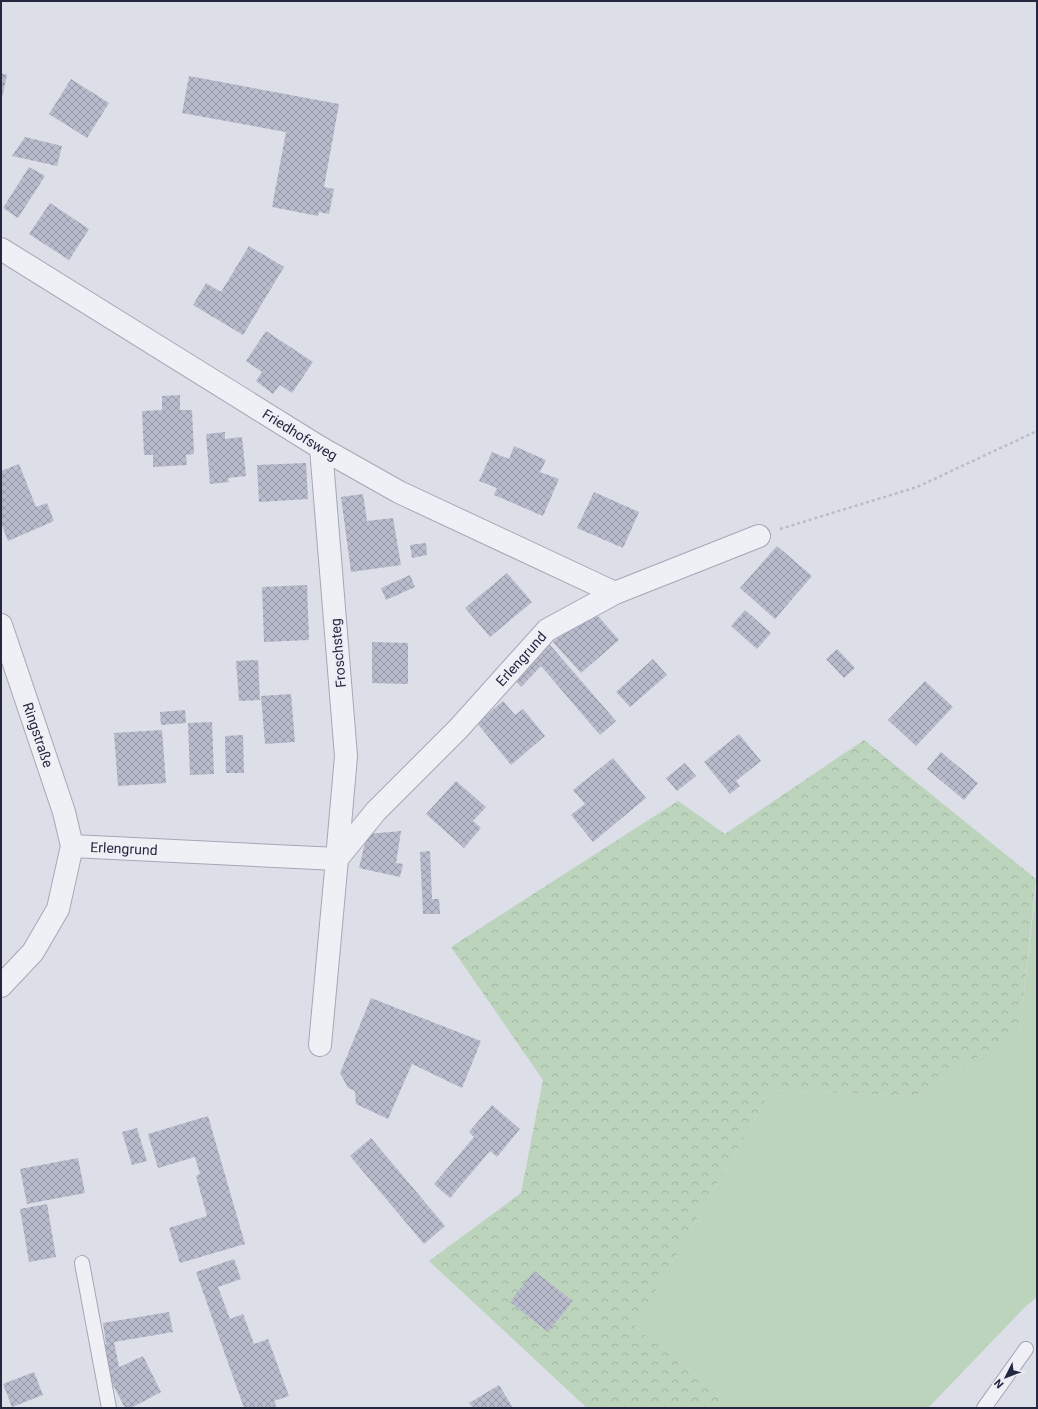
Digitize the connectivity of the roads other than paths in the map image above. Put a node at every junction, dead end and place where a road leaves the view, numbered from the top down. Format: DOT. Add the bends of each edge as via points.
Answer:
graph roads {
  1 [pos="1,249"];
  2 [pos="321,448"];
  3 [pos="759,536"];
  4 [pos="615,592"];
  5 [pos="1,625"];
  6 [pos="72,846"];
  7 [pos="337,859"];
  8 [pos="1,986"];
  9 [pos="320,1045"];
  10 [pos="82,1263"];
  11 [pos="1026,1349"];
  12 [pos="109,1408"];
  13 [pos="984,1408"];
  1 -- 2 [label="street, Friedhofsweg"];
  2 -- 4 [label="street, Friedhofsweg" via="399,492"];
  2 -- 7 [label="street, Froschsteg" via="346,756"];
  3 -- 4 [label="street, Erlengrund"];
  4 -- 7 [label="street, Erlengrund" via="547,630 459,728 376,811"];
  5 -- 6 [label="street, Ringstraße" via="64,812"];
  6 -- 7 [label="street, Erlengrund"];
  6 -- 8 [label="street, Erlengrund" via="58,909 33,952"];
  7 -- 9 [label="street"];
  10 -- 12 [label="lane"];
  11 -- 13 [label="lane"];
}
